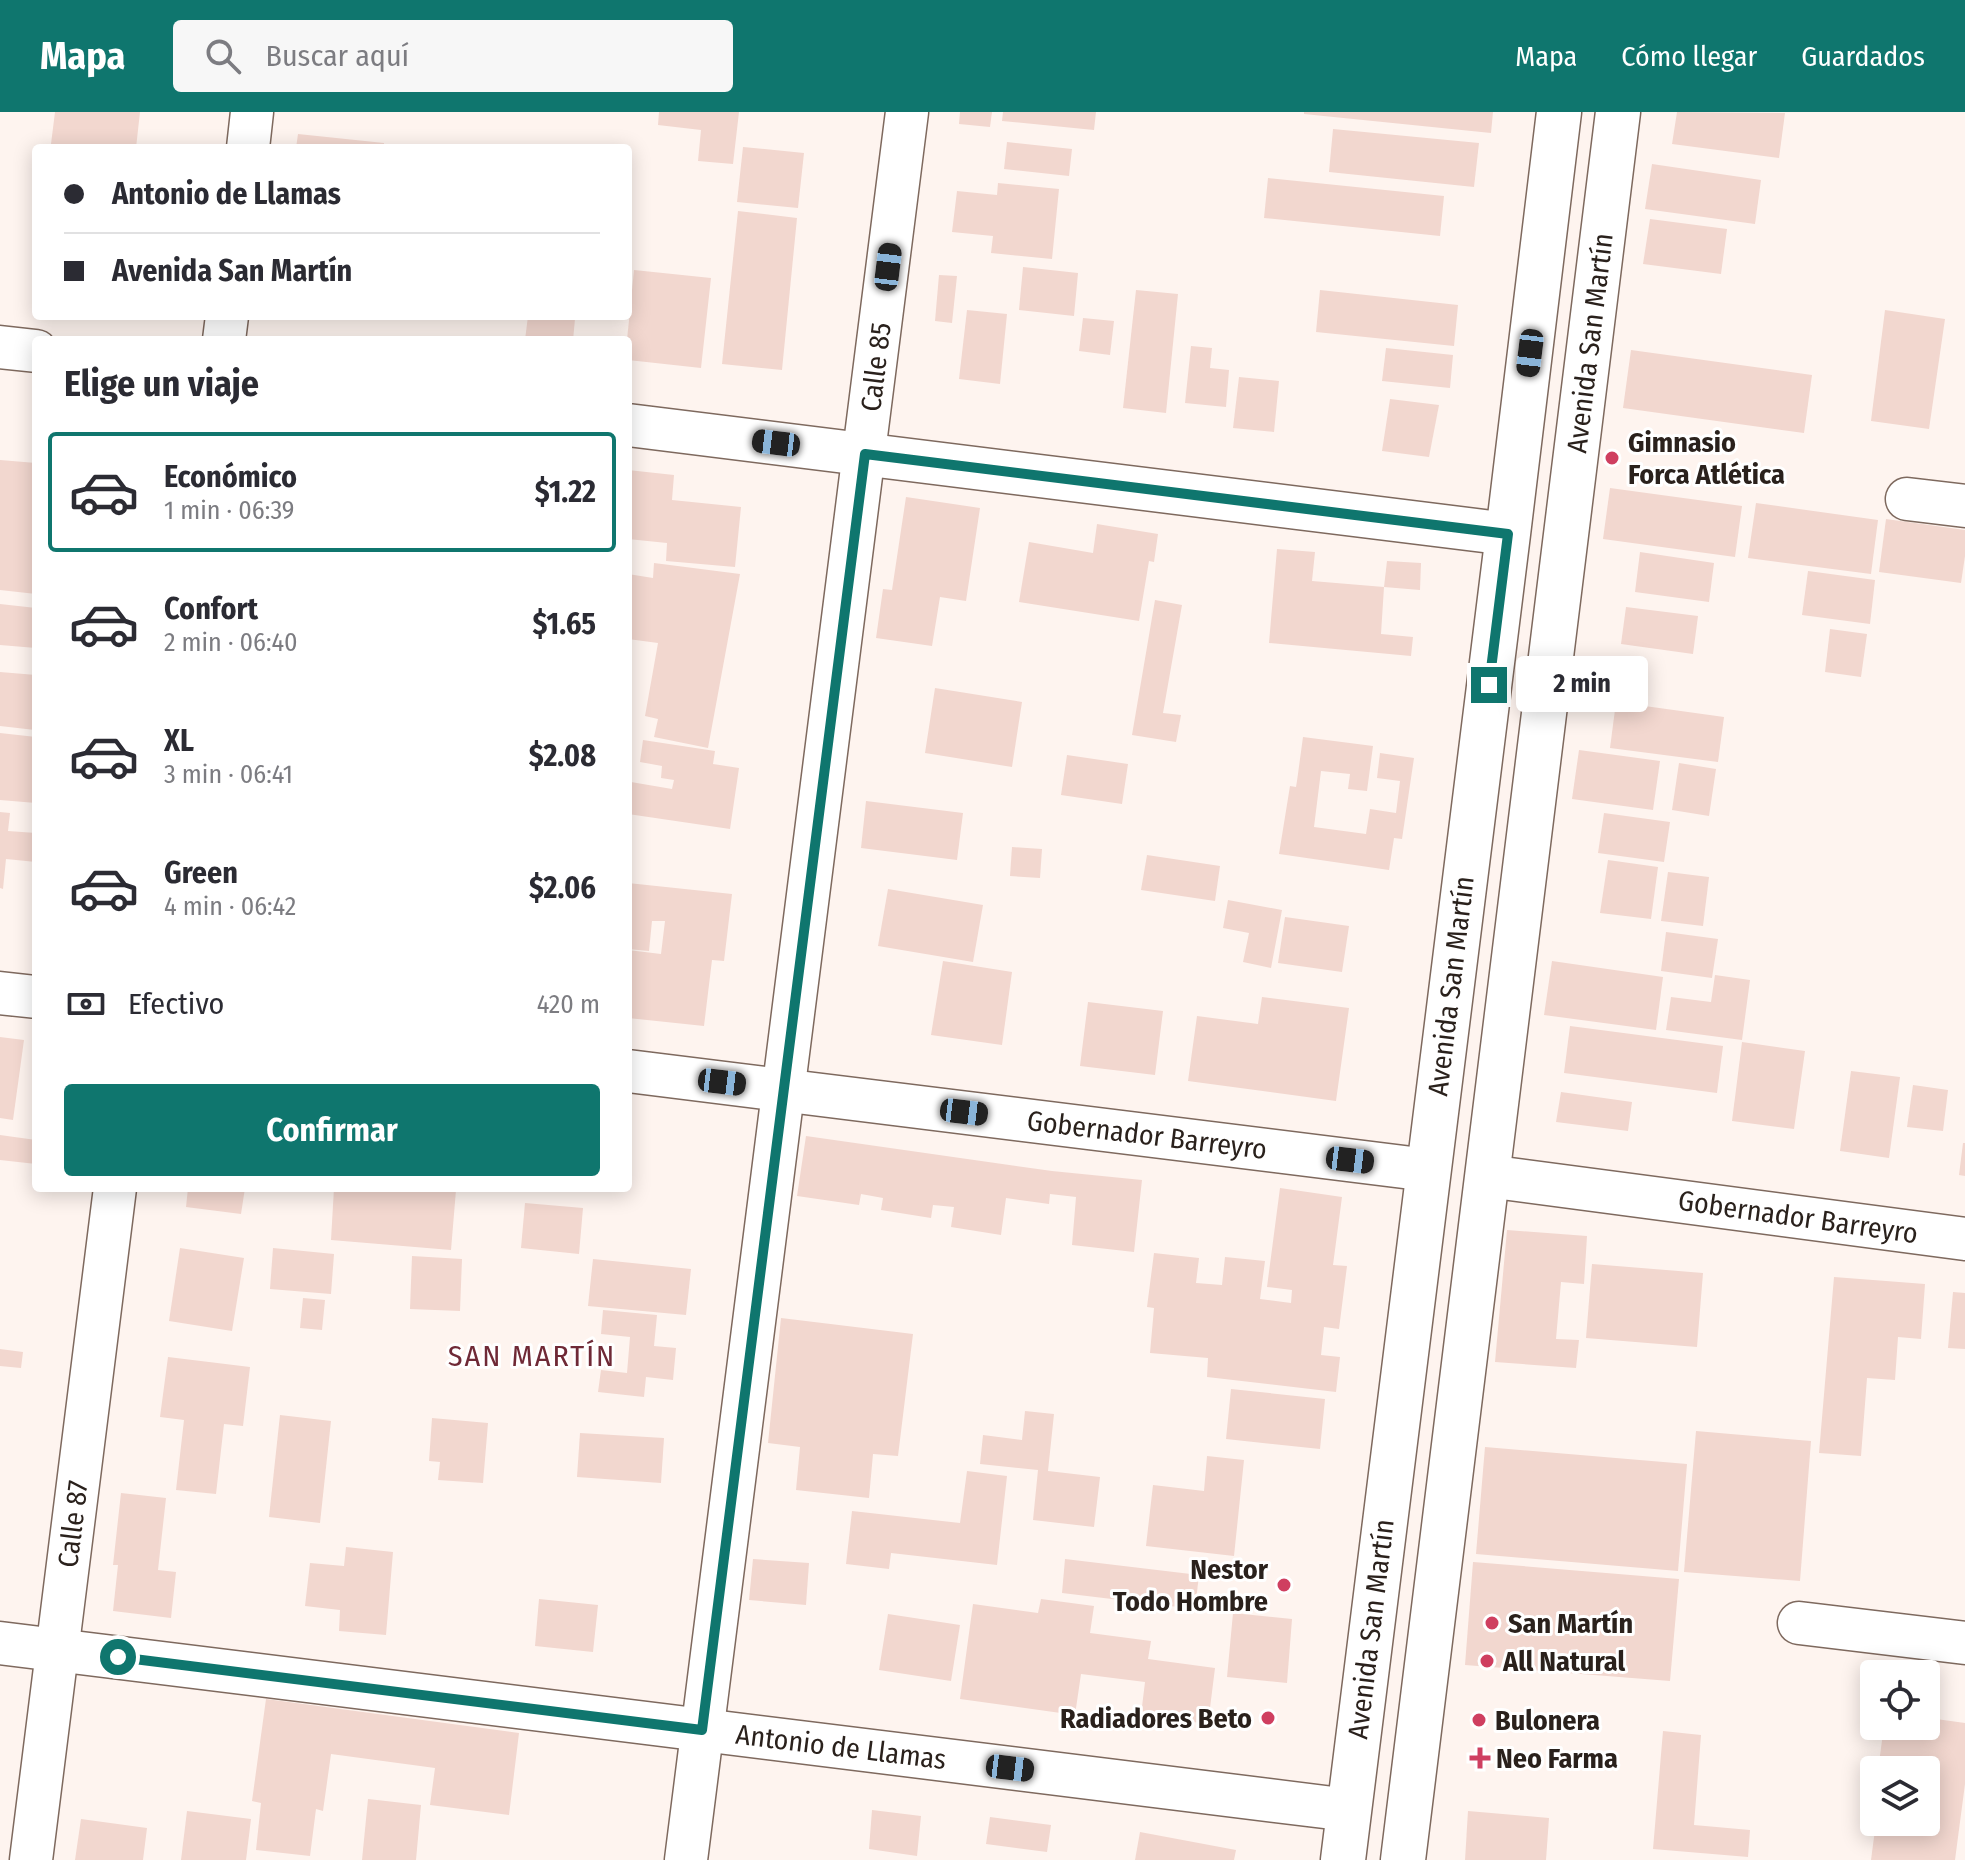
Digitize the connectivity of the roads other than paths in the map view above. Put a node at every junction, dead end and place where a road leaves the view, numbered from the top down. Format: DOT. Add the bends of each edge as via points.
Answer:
graph roads {
  1 [pos="252,112"];
  2 [pos="907,112"];
  3 [pos="1559,112"];
  4 [pos="1618,112"];
  5 [pos="248,144"];
  6 [pos="0,347"];
  7 [pos="32,351"];
  8 [pos="632,425"];
  9 [pos="865,454"];
  10 [pos="1907,499"];
  11 [pos="1965,506"];
  12 [pos="1508,534"];
  13 [pos="0,993"];
  14 [pos="32,997"];
  15 [pos="632,1071"];
  16 [pos="784,1090"];
  17 [pos="1428,1170"];
  18 [pos="1487,1176"];
  19 [pos="114,1192"];
  20 [pos="1965,1239"];
  21 [pos="1799,1623"];
  22 [pos="0,1643"];
  23 [pos="1965,1643"];
  24 [pos="57,1650"];
  25 [pos="702,1730"];
  26 [pos="1349,1810"];
  27 [pos="31,1860"];
  28 [pos="686,1860"];
  29 [pos="1343,1860"];
  30 [pos="1403,1860"];
  1 -- 5 [label="street"];
  2 -- 9 [label="street, Calle 85"];
  3 -- 12 [label="main road, Avenida San Martín"];
  4 -- 18 [label="main road, Avenida San Martín"];
  6 -- 7 [label="street"];
  8 -- 9 [label="street"];
  9 -- 12 [label="street"];
  9 -- 16 [label="street, Calle 85"];
  10 -- 11 [label="street"];
  12 -- 17 [label="main road, Avenida San Martín"];
  13 -- 14 [label="street"];
  15 -- 16 [label="street, Gobernador Barreyro"];
  16 -- 17 [label="street, Gobernador Barreyro"];
  16 -- 25 [label="street, Calle 85"];
  17 -- 26 [label="main road, Avenida San Martín"];
  18 -- 20 [label="street, Gobernador Barreyro"];
  18 -- 30 [label="main road, Avenida San Martín"];
  19 -- 24 [label="street, Calle 87"];
  21 -- 23 [label="street"];
  22 -- 24 [label="street, Antonio de Llamas"];
  24 -- 25 [label="street, Antonio de Llamas"];
  24 -- 27 [label="street, Calle 87"];
  25 -- 26 [label="street, Antonio de Llamas"];
  25 -- 28 [label="street, Calle 85"];
  26 -- 29 [label="main road, Avenida San Martín"];
}
